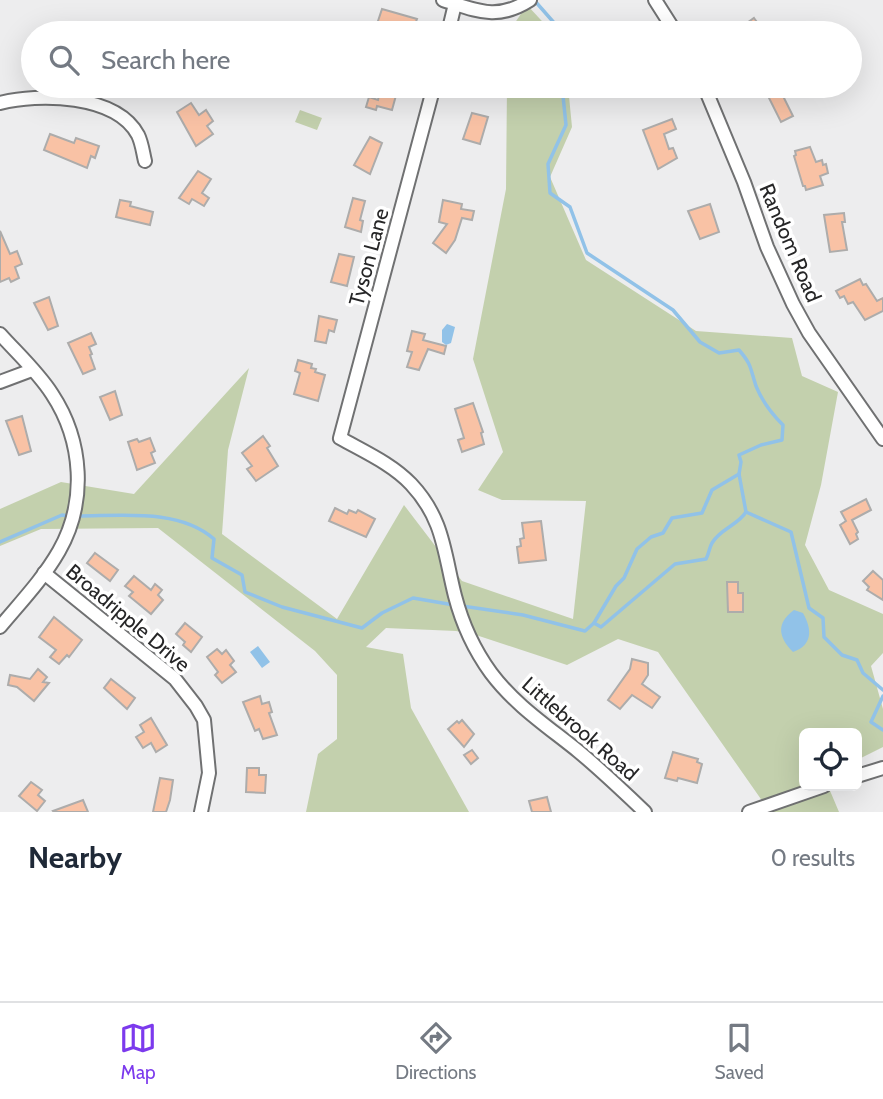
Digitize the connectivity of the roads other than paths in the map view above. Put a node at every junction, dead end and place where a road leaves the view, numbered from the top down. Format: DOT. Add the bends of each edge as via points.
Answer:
graph roads {
  1 [pos="655,0"];
  2 [pos="529,1"];
  3 [pos="449,2"];
  4 [pos="448,21"];
  5 [pos="668,21"];
  6 [pos="36,98"];
  7 [pos="60,98"];
  8 [pos="431,98"];
  9 [pos="709,98"];
  10 [pos="0,103"];
  11 [pos="145,161"];
  12 [pos="0,334"];
  13 [pos="32,370"];
  14 [pos="0,382"];
  15 [pos="340,438"];
  16 [pos="883,439"];
  17 [pos="44,573"];
  18 [pos="0,627"];
  19 [pos="883,768"];
  20 [pos="862,774"];
  21 [pos="810,791"];
  22 [pos="201,812"];
  23 [pos="645,812"];
  24 [pos="749,812"];
  1 -- 5 [label="street"];
  2 -- 3 [label="street" via="516,9 484,13"];
  3 -- 4 [label="street"];
  6 -- 10 [label="street"];
  7 -- 11 [label="street" via="113,113 137,132"];
  8 -- 15 [label="street, Tyson Lane"];
  9 -- 16 [label="street, Random Road" via="793,304"];
  12 -- 13 [label="street"];
  13 -- 14 [label="street"];
  13 -- 17 [label="street" via="60,407 74,443 78,482 70,525"];
  15 -- 23 [label="street, Littlebrook Road" via="399,473 422,497 440,528 460,612 477,650 507,693"];
  17 -- 18 [label="street"];
  17 -- 22 [label="street, Broadripple Drive" via="175,679 196,706 204,720 209,773"];
  19 -- 20 [label="street"];
  21 -- 24 [label="street"];
}
